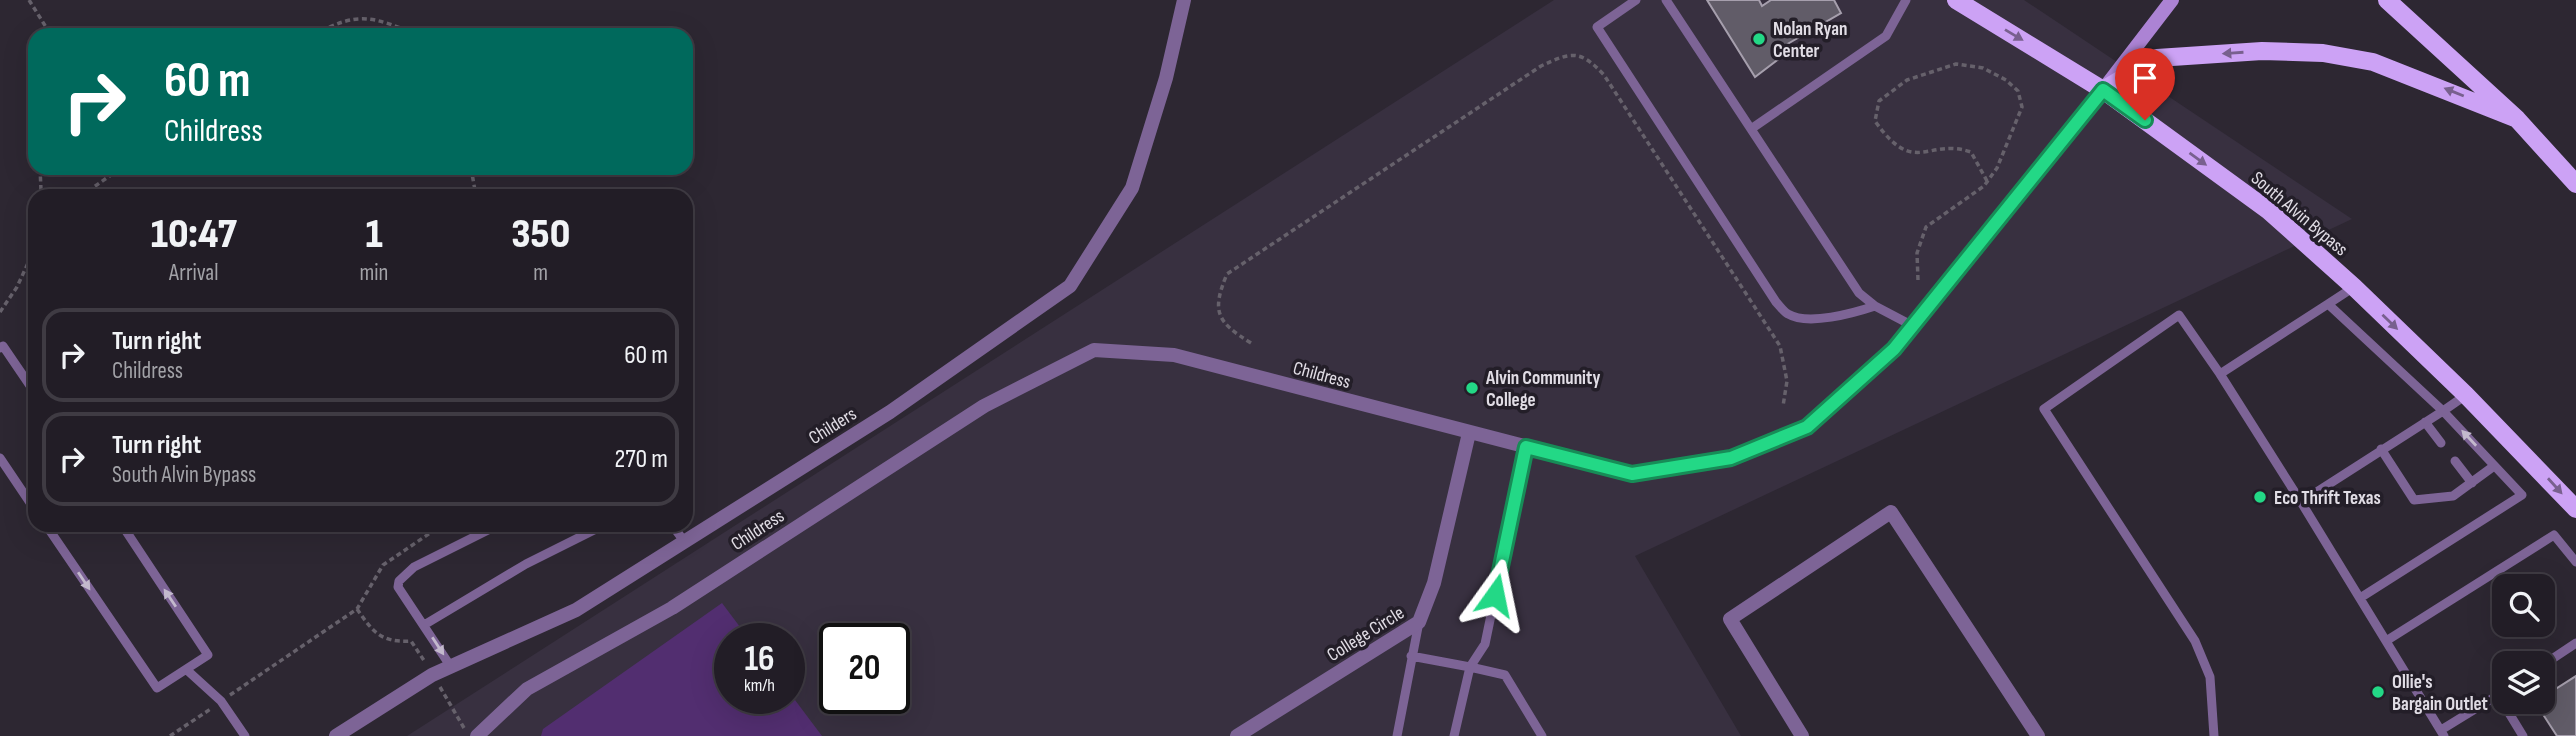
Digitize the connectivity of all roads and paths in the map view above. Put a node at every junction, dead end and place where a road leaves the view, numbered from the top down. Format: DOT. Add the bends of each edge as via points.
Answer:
graph roads {
  1 [pos="29,0"];
  2 [pos="1184,0"];
  3 [pos="1636,0"];
  4 [pos="1666,0"];
  5 [pos="1906,0"];
  6 [pos="1956,0"];
  7 [pos="2172,0"];
  8 [pos="2387,0"];
  9 [pos="47,28"];
  10 [pos="327,28"];
  11 [pos="400,28"];
  12 [pos="2103,90"];
  13 [pos="2517,119"];
  14 [pos="1751,129"];
  15 [pos="111,175"];
  16 [pos="1987,181"];
  17 [pos="2575,181"];
  18 [pos="91,189"];
  19 [pos="28,263"];
  20 [pos="1918,280"];
  21 [pos="2354,287"];
  22 [pos="2328,304"];
  23 [pos="1875,306"];
  24 [pos="0,312"];
  25 [pos="1913,326"];
  26 [pos="1251,343"];
  27 [pos="0,348"];
  28 [pos="2220,374"];
  29 [pos="28,383"];
  30 [pos="2466,395"];
  31 [pos="1783,406"];
  32 [pos="2443,411"];
  33 [pos="2425,422"];
  34 [pos="1469,433"];
  35 [pos="2441,443"];
  36 [pos="1526,447"];
  37 [pos="2381,449"];
  38 [pos="0,458"];
  39 [pos="2455,461"];
  40 [pos="2494,466"];
  41 [pos="2472,483"];
  42 [pos="28,500"];
  43 [pos="2301,502"];
  44 [pos="2576,509"];
  45 [pos="51,532"];
  46 [pos="127,532"];
  47 [pos="432,532"];
  48 [pos="485,532"];
  49 [pos="590,532"];
  50 [pos="677,532"];
  51 [pos="684,541"];
  52 [pos="2576,562"];
  53 [pos="2360,598"];
  54 [pos="357,609"];
  55 [pos="1419,622"];
  56 [pos="424,625"];
  57 [pos="2386,641"];
  58 [pos="2576,643"];
  59 [pos="1411,656"];
  60 [pos="2555,657"];
  61 [pos="451,667"];
  62 [pos="1469,667"];
  63 [pos="188,671"];
  64 [pos="436,682"];
  65 [pos="2492,698"];
  66 [pos="221,701"];
  67 [pos="2512,714"];
  68 [pos="463,726"];
  69 [pos="2443,733"];
  70 [pos="170,736"];
  71 [pos="246,736"];
  72 [pos="336,736"];
  73 [pos="477,736"];
  74 [pos="1237,736"];
  75 [pos="1397,736"];
  76 [pos="1454,736"];
  77 [pos="1542,736"];
  78 [pos="1802,736"];
  79 [pos="2038,736"];
  80 [pos="2214,736"];
  81 [pos="2523,736"];
  1 -- 9 [label="path"];
  2 -- 51 [label="street, Childers" via="1132,188 1070,286 890,412"];
  3 -- 23 [label="lane" via="1597,27 1776,302 1788,314 1803,319 1849,315"];
  4 -- 14 [label="lane"];
  5 -- 14 [label="lane" via="1886,36"];
  6 -- 12 [label="main road, South Alvin Bypass, one-way"];
  7 -- 12 [label="main road"];
  8 -- 13 [label="main road"];
  10 -- 11 [label="path" via="374,18"];
  13 -- 12 [label="main road, one-way" via="2373,62 2323,53 2262,51 2157,58"];
  12 -- 21 [label="main road, South Alvin Bypass, one-way" via="2269,211"];
  12 -- 25 [label="street, Childress"];
  13 -- 17 [label="main road"];
  14 -- 23 [label="lane" via="1859,293"];
  15 -- 18 [label="path"];
  16 -- 16 [label="path" via="2022,107 2018,91 2006,80 1983,68 1956,64 1908,80 1879,101 1875,121 1887,138 1906,151 1928,154 1956,147 1971,152"];
  16 -- 20 [label="path" via="1926,227 1917,253"];
  19 -- 24 [label="path"];
  21 -- 22 [label="lane"];
  21 -- 30 [label="main road, South Alvin Bypass, one-way"];
  22 -- 28 [label="lane"];
  22 -- 32 [label="lane"];
  23 -- 25 [label="lane"];
  25 -- 36 [label="street, Childress" via="1894,349 1807,427 1731,458 1632,474"];
  26 -- 31 [label="path" via="1227,328 1218,311 1218,296 1227,274 1541,66 1567,54 1580,55 1604,75 1780,346 1787,381"];
  27 -- 29 [label="lane" via="3,346"];
  28 -- 43 [label="lane"];
  28 -- 80 [label="lane" via="2179,315 2044,409 2195,641 2210,677"];
  30 -- 32 [label="lane"];
  30 -- 44 [label="main road, South Alvin Bypass, one-way"];
  32 -- 33 [label="lane"];
  40 -- 32 [label="lane, one-way"];
  33 -- 35 [label="lane"];
  33 -- 37 [label="lane"];
  34 -- 36 [label="street, Childress"];
  34 -- 55 [label="street, College Circle" via="1434,583"];
  34 -- 73 [label="street, Childress" via="1174,355 1094,350 984,406 671,608 527,689"];
  36 -- 62 [label="lane" via="1485,644"];
  37 -- 41 [label="lane" via="2414,500 2453,496"];
  37 -- 43 [label="lane"];
  38 -- 42 [label="lane"];
  39 -- 41 [label="lane"];
  40 -- 41 [label="lane"];
  40 -- 53 [label="lane" via="2522,495"];
  43 -- 53 [label="lane"];
  45 -- 63 [label="lane, one-way" via="157,688"];
  63 -- 46 [label="lane, one-way" via="208,654"];
  47 -- 54 [label="path" via="383,565"];
  48 -- 56 [label="lane" via="403,575 398,587"];
  49 -- 56 [label="lane" via="514,570"];
  50 -- 51 [label="lane"];
  51 -- 61 [label="street, Childers" via="576,610"];
  52 -- 57 [label="lane" via="2554,535"];
  53 -- 57 [label="lane"];
  54 -- 64 [label="path" via="373,631 393,642 411,641"];
  54 -- 66 [label="path"];
  55 -- 59 [label="lane"];
  55 -- 74 [label="street, College Circle"];
  56 -- 61 [label="lane, one-way"];
  57 -- 69 [label="lane"];
  58 -- 60 [label="lane"];
  59 -- 62 [label="lane"];
  59 -- 75 [label="lane"];
  61 -- 64 [label="street, Childers"];
  62 -- 76 [label="lane"];
  62 -- 77 [label="lane" via="1505,675"];
  63 -- 66 [label="lane"];
  64 -- 68 [label="path"];
  64 -- 72 [label="street, Childers"];
  65 -- 69 [label="lane"];
  66 -- 70 [label="path"];
  66 -- 71 [label="lane"];
  67 -- 81 [label="lane"];
  78 -- 79 [label="street" via="1730,619 1892,512"];
}
